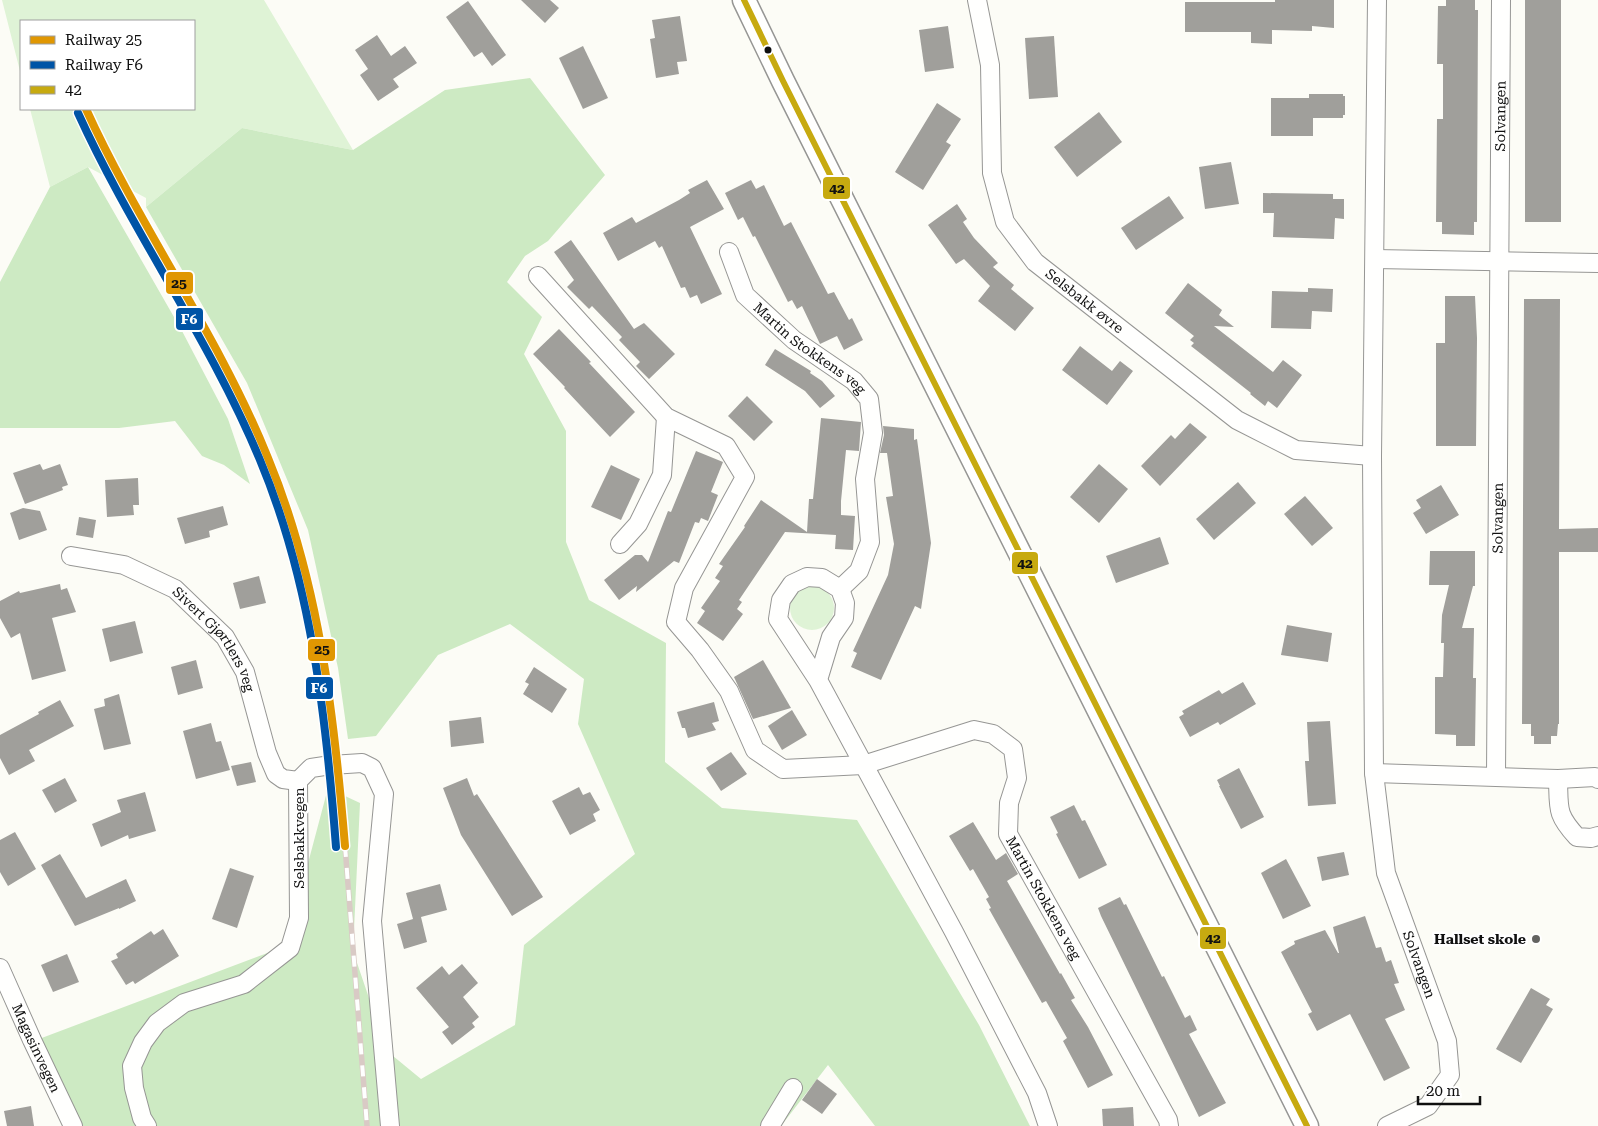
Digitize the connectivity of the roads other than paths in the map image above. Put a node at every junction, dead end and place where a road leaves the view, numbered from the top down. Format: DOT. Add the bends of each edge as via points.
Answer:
graph roads {
  1 [pos="744,0"];
  2 [pos="977,0"];
  3 [pos="1377,0"];
  4 [pos="1501,0"];
  5 [pos="729,252"];
  6 [pos="1375,259"];
  7 [pos="1500,261"];
  8 [pos="1598,263"];
  9 [pos="538,276"];
  10 [pos="666,416"];
  11 [pos="1372,456"];
  12 [pos="620,544"];
  13 [pos="71,556"];
  14 [pos="840,589"];
  15 [pos="818,680"];
  16 [pos="863,765"];
  17 [pos="1374,773"];
  18 [pos="1496,776"];
  19 [pos="1558,779"];
  20 [pos="1598,779"];
  21 [pos="298,781"];
  22 [pos="1598,836"];
  23 [pos="0,968"];
  24 [pos="793,1088"];
  25 [pos="73,1126"];
  26 [pos="147,1126"];
  27 [pos="390,1126"];
  28 [pos="770,1126"];
  29 [pos="1048,1126"];
  30 [pos="1169,1126"];
  31 [pos="1307,1126"];
  32 [pos="1387,1126"];
  1 -- 31 [label="street"];
  2 -- 11 [label="street, Selsbakk øvre" via="990,64 992,173 1004,222 1035,262 1237,420 1296,450"];
  3 -- 6 [label="street, Solvangen"];
  4 -- 7 [label="street, Solvangen"];
  5 -- 14 [label="street, Martin Stokkens veg" via="745,295 794,340 854,381 869,399 873,433 865,478 870,542 859,571"];
  6 -- 7 [label="street"];
  6 -- 11 [label="street, Solvangen"];
  7 -- 8 [label="street"];
  7 -- 18 [label="street, Solvangen"];
  9 -- 10 [label="street, Martin Stokkens veg"];
  10 -- 12 [label="street" via="662,475 638,524"];
  10 -- 16 [label="street, Martin Stokkens veg" via="726,446 745,476 684,588 676,622 730,691 754,750 783,769"];
  11 -- 17 [label="street, Solvangen"];
  13 -- 21 [label="street, Sivert Gjørtlers veg" via="124,565 175,589 225,637 245,672 266,754 276,774 283,779"];
  14 -- 15 [label="street" via="845,603 844,618 831,637"];
  14 -- 15 [label="street" via="822,578 807,577 792,584 781,600 778,619"];
  15 -- 16 [label="street"];
  16 -- 29 [label="street" via="1037,1093"];
  16 -- 30 [label="street, Martin Stokkens veg" via="974,730 993,734 1013,749 1017,778 1009,803 1008,834"];
  17 -- 18 [label="street"];
  17 -- 32 [label="street, Solvangen" via="1386,873 1447,1041 1450,1075 1428,1106"];
  18 -- 19 [label="street"];
  19 -- 20 [label="street"];
  19 -- 22 [label="street" via="1559,810 1564,823 1578,837"];
  21 -- 26 [label="street, Selsbakkvegen" via="299,918 290,948 244,984 184,1003 152,1030 132,1066 134,1088"];
  21 -- 27 [label="street, Selsbakkvegen" via="311,768 362,763 372,768 384,794 372,921"];
  23 -- 25 [label="street, Magasinvegen"];
  24 -- 28 [label="street"];
}
